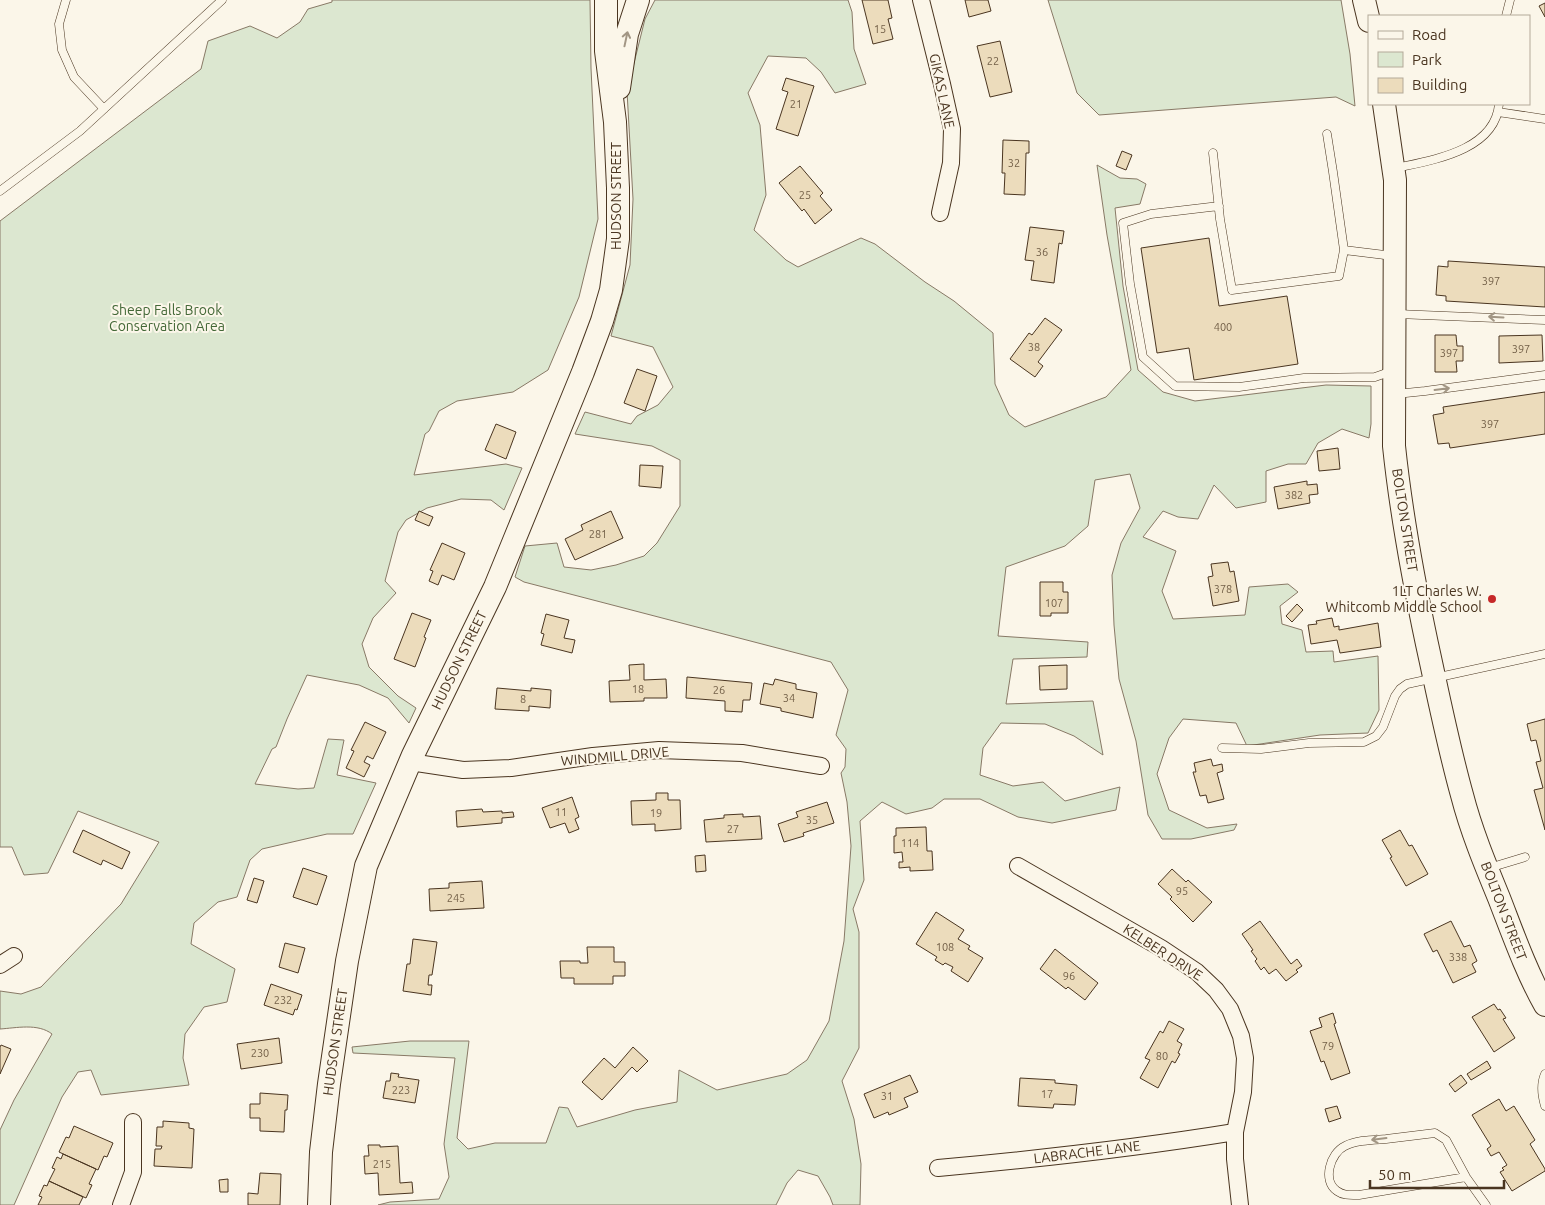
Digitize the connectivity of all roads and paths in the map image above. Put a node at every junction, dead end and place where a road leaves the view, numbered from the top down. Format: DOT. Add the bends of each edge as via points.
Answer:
graph roads {
  1 [pos="66,0"];
  2 [pos="222,0"];
  3 [pos="606,0"];
  4 [pos="638,0"];
  5 [pos="921,0"];
  6 [pos="1364,0"];
  7 [pos="1510,0"];
  8 [pos="1506,15"];
  9 [pos="1368,17"];
  10 [pos="1384,105"];
  11 [pos="1499,105"];
  12 [pos="104,109"];
  13 [pos="1498,112"];
  14 [pos="1545,119"];
  15 [pos="615,122"];
  16 [pos="1327,134"];
  17 [pos="1213,153"];
  18 [pos="1394,169"];
  19 [pos="0,191"];
  20 [pos="1219,206"];
  21 [pos="940,213"];
  22 [pos="1344,250"];
  23 [pos="1396,256"];
  24 [pos="1395,314"];
  25 [pos="1545,320"];
  26 [pos="1394,371"];
  27 [pos="1545,375"];
  28 [pos="1394,394"];
  29 [pos="1545,654"];
  30 [pos="1434,679"];
  31 [pos="1222,748"];
  32 [pos="410,762"];
  33 [pos="820,766"];
  34 [pos="1525,856"];
  35 [pos="1018,866"];
  36 [pos="1487,868"];
  37 [pos="1545,1005"];
  38 [pos="1545,1074"];
  39 [pos="1545,1106"];
  40 [pos="133,1122"];
  41 [pos="1235,1132"];
  42 [pos="938,1168"];
  43 [pos="1466,1177"];
  44 [pos="121,1205"];
  45 [pos="319,1205"];
  46 [pos="1240,1205"];
  47 [pos="1486,1205"];
  1 -- 12 [label="lane" via="59,24 62,50 74,77"];
  2 -- 12 [label="lane"];
  3 -- 15 [label="street, HUDSON STREET" via="606,52"];
  15 -- 4 [label="street, HUDSON STREET, one-way" via="624,47"];
  5 -- 21 [label="street, GIKAS LANE" via="952,129 951,163"];
  6 -- 9 [label="street"];
  7 -- 8 [label="lane"];
  10 -- 18 [label="street, BOLTON STREET"];
  11 -- 13 [label="lane"];
  12 -- 19 [label="lane" via="64,144"];
  13 -- 14 [label="lane"];
  13 -- 18 [label="lane" via="1481,138 1463,149 1442,158"];
  15 -- 32 [label="street, HUDSON STREET" via="618,239 611,290 602,320 495,587"];
  16 -- 22 [label="lane"];
  17 -- 20 [label="lane"];
  18 -- 23 [label="street, BOLTON STREET"];
  20 -- 22 [label="lane" via="1232,290 1339,276"];
  20 -- 26 [label="lane" via="1151,214 1123,223 1143,357 1175,386 1239,387 1304,378 1375,378"];
  22 -- 23 [label="lane"];
  23 -- 24 [label="street, BOLTON STREET"];
  25 -- 24 [label="lane, one-way"];
  24 -- 26 [label="street, BOLTON STREET"];
  26 -- 28 [label="street, BOLTON STREET"];
  28 -- 27 [label="lane, one-way"];
  28 -- 30 [label="street, BOLTON STREET" via="1394,446 1399,491"];
  29 -- 30 [label="lane"];
  30 -- 31 [label="lane" via="1412,682 1400,689 1383,727 1376,736 1364,742 1309,743 1261,749"];
  30 -- 36 [label="street, BOLTON STREET" via="1462,796"];
  32 -- 33 [label="street, WINDMILL DRIVE" via="464,770 511,768 660,750 742,753"];
  32 -- 45 [label="street, HUDSON STREET" via="366,866 356,913 329,1084"];
  34 -- 36 [label="lane"];
  35 -- 41 [label="street, KELBER DRIVE" via="1160,948 1197,972 1216,990 1230,1009 1241,1036 1245,1058 1243,1092"];
  36 -- 37 [label="street, BOLTON STREET" via="1524,962"];
  38 -- 39 [label="lane" via="1541,1088"];
  40 -- 44 [label="street" via="133,1172"];
  41 -- 42 [label="street, LABRACHE LANE" via="1167,1143"];
  41 -- 46 [label="street, KELBER DRIVE"];
  43 -- 43 [label="lane, one-way" via="1446,1140 1436,1133 1357,1142 1343,1147 1332,1160 1329,1172 1330,1182 1345,1195"];
  43 -- 47 [label="lane"];
}
